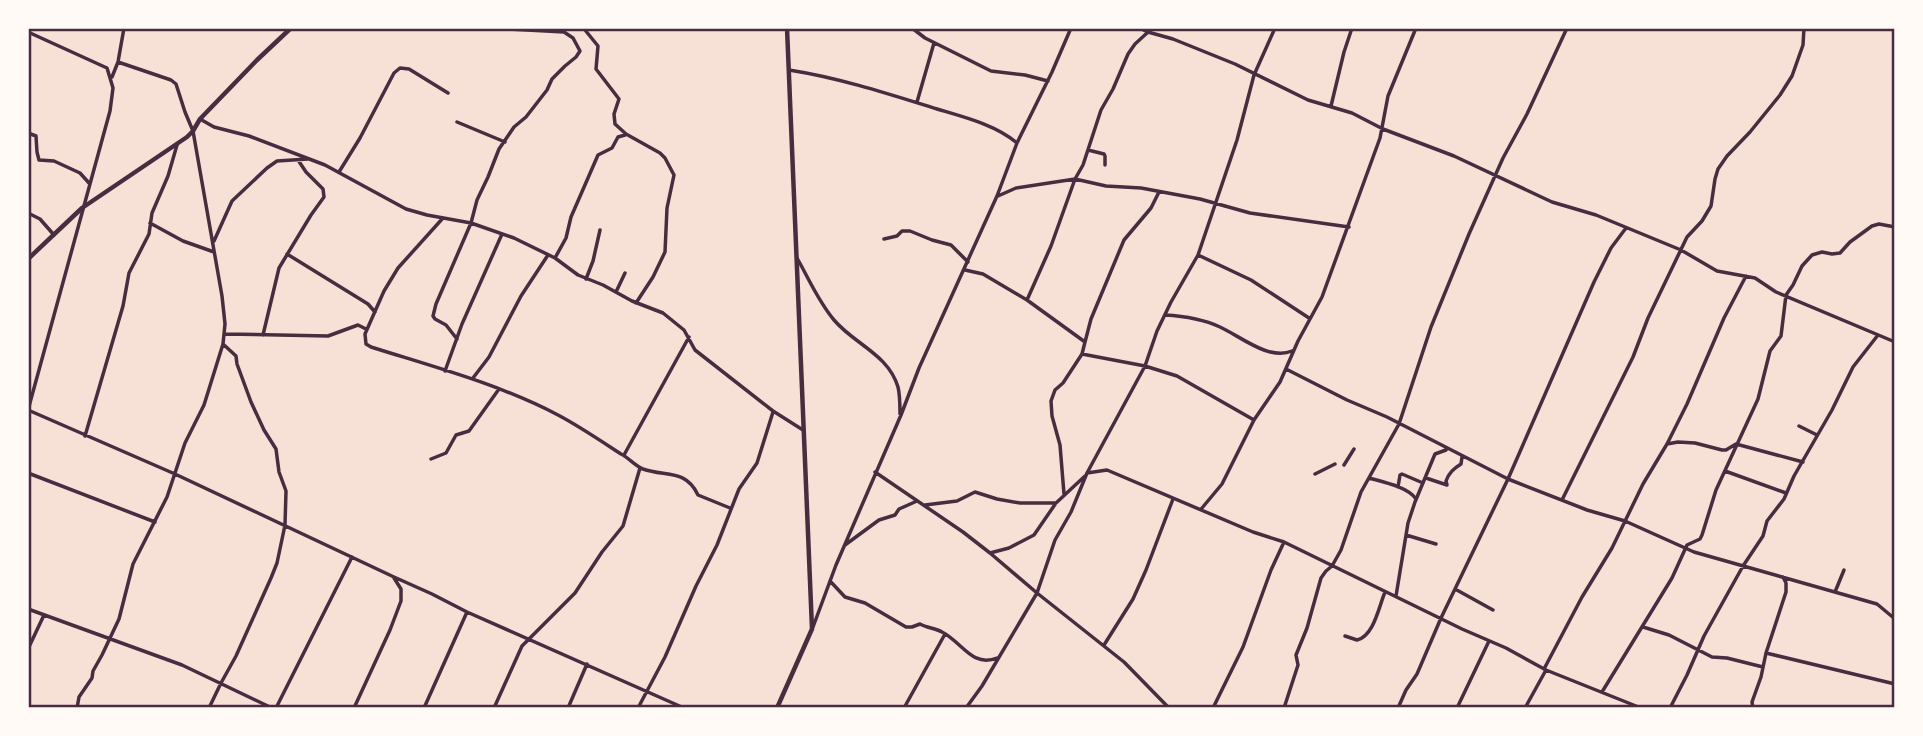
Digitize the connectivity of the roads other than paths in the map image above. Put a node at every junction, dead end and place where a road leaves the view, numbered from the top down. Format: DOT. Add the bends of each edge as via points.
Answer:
graph roads {
  1 [pos="124,28"];
  2 [pos="291,28"];
  3 [pos="487,28"];
  4 [pos="787,28"];
  5 [pos="912,28"];
  6 [pos="1071,28"];
  7 [pos="1139,28"];
  8 [pos="1275,28"];
  9 [pos="1352,28"];
  10 [pos="1416,28"];
  11 [pos="1567,28"];
  12 [pos="1804,28"];
  13 [pos="585,30"];
  14 [pos="28,32"];
  15 [pos="1148,32"];
  16 [pos="934,43"];
  17 [pos="118,62"];
  18 [pos="789,70"];
  19 [pos="1254,75"];
  20 [pos="111,79"];
  21 [pos="1048,80"];
  22 [pos="447,93"];
  23 [pos="918,102"];
  24 [pos="1331,106"];
  25 [pos="200,119"];
  26 [pos="457,122"];
  27 [pos="1383,129"];
  28 [pos="194,131"];
  29 [pos="28,133"];
  30 [pos="627,135"];
  31 [pos="505,142"];
  32 [pos="1017,143"];
  33 [pos="177,145"];
  34 [pos="1088,150"];
  35 [pos="310,159"];
  36 [pos="298,160"];
  37 [pos="1105,166"];
  38 [pos="339,172"];
  39 [pos="1495,176"];
  40 [pos="1075,179"];
  41 [pos="89,183"];
  42 [pos="1158,192"];
  43 [pos="997,197"];
  44 [pos="1216,203"];
  45 [pos="82,208"];
  46 [pos="28,213"];
  47 [pos="443,218"];
  48 [pos="150,223"];
  49 [pos="471,223"];
  50 [pos="1349,227"];
  51 [pos="1895,227"];
  52 [pos="1626,228"];
  53 [pos="600,230"];
  54 [pos="502,233"];
  55 [pos="54,235"];
  56 [pos="884,239"];
  57 [pos="213,243"];
  58 [pos="1681,250"];
  59 [pos="214,252"];
  60 [pos="288,254"];
  61 [pos="548,254"];
  62 [pos="1198,255"];
  63 [pos="555,258"];
  64 [pos="797,258"];
  65 [pos="28,259"];
  66 [pos="968,262"];
  67 [pos="965,270"];
  68 [pos="625,273"];
  69 [pos="1746,276"];
  70 [pos="586,279"];
  71 [pos="616,292"];
  72 [pos="1786,296"];
  73 [pos="1027,300"];
  74 [pos="636,303"];
  75 [pos="375,312"];
  76 [pos="1165,315"];
  77 [pos="1309,318"];
  78 [pos="366,330"];
  79 [pos="224,334"];
  80 [pos="263,335"];
  81 [pos="1878,335"];
  82 [pos="689,338"];
  83 [pos="457,339"];
  84 [pos="1085,342"];
  85 [pos="1895,342"];
  86 [pos="223,344"];
  87 [pos="1294,350"];
  88 [pos="1082,354"];
  89 [pos="1144,366"];
  90 [pos="1286,369"];
  91 [pos="445,371"];
  92 [pos="472,379"];
  93 [pos="499,389"];
  94 [pos="28,410"];
  95 [pos="773,411"];
  96 [pos="901,415"];
  97 [pos="1254,420"];
  98 [pos="1399,424"];
  99 [pos="1799,426"];
  100 [pos="805,431"];
  101 [pos="1817,435"];
  102 [pos="85,436"];
  103 [pos="1667,444"];
  104 [pos="1736,444"];
  105 [pos="1354,449"];
  106 [pos="1448,449"];
  107 [pos="624,455"];
  108 [pos="1462,457"];
  109 [pos="431,459"];
  110 [pos="1803,462"];
  111 [pos="1335,464"];
  112 [pos="1344,465"];
  113 [pos="640,468"];
  114 [pos="1725,471"];
  115 [pos="875,472"];
  116 [pos="28,473"];
  117 [pos="175,474"];
  118 [pos="1087,474"];
  119 [pos="1315,474"];
  120 [pos="1369,478"];
  121 [pos="1426,478"];
  122 [pos="1508,479"];
  123 [pos="1423,484"];
  124 [pos="1398,487"];
  125 [pos="1786,493"];
  126 [pos="1064,494"];
  127 [pos="1173,499"];
  128 [pos="1416,499"];
  129 [pos="1562,500"];
  130 [pos="917,501"];
  131 [pos="1056,503"];
  132 [pos="923,505"];
  133 [pos="730,508"];
  134 [pos="1201,509"];
  135 [pos="1625,521"];
  136 [pos="155,522"];
  137 [pos="285,525"];
  138 [pos="1406,535"];
  139 [pos="1284,542"];
  140 [pos="1436,544"];
  141 [pos="844,546"];
  142 [pos="1685,548"];
  143 [pos="990,553"];
  144 [pos="352,557"];
  145 [pos="1332,566"];
  146 [pos="1743,566"];
  147 [pos="1844,570"];
  148 [pos="1783,577"];
  149 [pos="394,578"];
  150 [pos="830,581"];
  151 [pos="1455,589"];
  152 [pos="1385,592"];
  153 [pos="1835,592"];
  154 [pos="1037,593"];
  155 [pos="1396,596"];
  156 [pos="28,609"];
  157 [pos="1493,610"];
  158 [pos="467,612"];
  159 [pos="44,615"];
  160 [pos="1441,618"];
  161 [pos="1895,619"];
  162 [pos="1643,627"];
  163 [pos="812,629"];
  164 [pos="945,634"];
  165 [pos="1345,636"];
  166 [pos="110,639"];
  167 [pos="529,639"];
  168 [pos="1489,641"];
  169 [pos="1103,646"];
  170 [pos="28,649"];
  171 [pos="1697,651"];
  172 [pos="1766,653"];
  173 [pos="999,657"];
  174 [pos="587,664"];
  175 [pos="1763,667"];
  176 [pos="1545,670"];
  177 [pos="221,683"];
  178 [pos="1895,684"];
  179 [pos="648,691"];
  180 [pos="1602,692"];
  181 [pos="77,708"];
  182 [pos="209,708"];
  183 [pos="274,708"];
  184 [pos="354,708"];
  185 [pos="424,708"];
  186 [pos="494,708"];
  187 [pos="568,708"];
  188 [pos="638,708"];
  189 [pos="684,708"];
  190 [pos="778,708"];
  191 [pos="904,708"];
  192 [pos="966,708"];
  193 [pos="1169,708"];
  194 [pos="1213,708"];
  195 [pos="1284,708"];
  196 [pos="1398,708"];
  197 [pos="1457,708"];
  198 [pos="1525,708"];
  199 [pos="1642,708"];
  200 [pos="1670,708"];
  201 [pos="1753,708"];
  1 -- 17 [label="street"];
  2 -- 25 [label="street"];
  3 -- 31 [label="street" via="564,32 580,50"];
  4 -- 18 [label="street"];
  5 -- 16 [label="street"];
  6 -- 21 [label="street"];
  7 -- 15 [label="street"];
  8 -- 19 [label="street"];
  9 -- 24 [label="street"];
  10 -- 27 [label="street" via="1388,96"];
  11 -- 39 [label="street"];
  12 -- 58 [label="street" via="1792,76 1718,169 1711,206"];
  13 -- 30 [label="street" via="598,46 597,71 619,99 615,124"];
  14 -- 20 [label="street" via="107,68"];
  15 -- 19 [label="street"];
  15 -- 34 [label="street" via="1128,54"];
  16 -- 21 [label="street" via="991,71"];
  16 -- 23 [label="street"];
  17 -- 20 [label="street"];
  17 -- 28 [label="street" via="174,82"];
  18 -- 23 [label="street"];
  18 -- 64 [label="street"];
  19 -- 24 [label="street"];
  19 -- 44 [label="street"];
  20 -- 41 [label="street" via="110,111"];
  21 -- 32 [label="street"];
  22 -- 38 [label="street" via="400,68"];
  23 -- 32 [label="street" via="981,123"];
  24 -- 27 [label="street"];
  25 -- 28 [label="street"];
  25 -- 35 [label="street"];
  26 -- 31 [label="street"];
  27 -- 39 [label="street"];
  27 -- 50 [label="street"];
  28 -- 33 [label="street"];
  28 -- 57 [label="street"];
  29 -- 41 [label="street" via="37,138 39,160 54,161 80,173"];
  30 -- 63 [label="street" via="598,155"];
  30 -- 74 [label="street" via="660,153 674,175 665,252"];
  31 -- 49 [label="street"];
  32 -- 43 [label="street"];
  33 -- 45 [label="street"];
  33 -- 48 [label="street"];
  34 -- 37 [label="street" via="1104,154"];
  34 -- 40 [label="street"];
  35 -- 36 [label="street"];
  35 -- 38 [label="street"];
  36 -- 57 [label="street" via="275,162 235,197"];
  36 -- 60 [label="street" via="324,195"];
  38 -- 47 [label="street" via="406,209"];
  39 -- 52 [label="street"];
  39 -- 98 [label="street" via="1431,327"];
  40 -- 42 [label="street"];
  40 -- 43 [label="street" via="1016,188"];
  40 -- 73 [label="street"];
  41 -- 45 [label="street"];
  42 -- 44 [label="street"];
  42 -- 84 [label="street" via="1151,208 1124,240"];
  43 -- 66 [label="street"];
  44 -- 50 [label="street" via="1250,213"];
  44 -- 62 [label="street"];
  45 -- 55 [label="street"];
  45 -- 94 [label="street"];
  46 -- 55 [label="street"];
  47 -- 49 [label="street"];
  47 -- 75 [label="street" via="399,266"];
  48 -- 59 [label="street"];
  48 -- 102 [label="street" via="129,273"];
  49 -- 54 [label="street"];
  49 -- 83 [label="street" via="433,317"];
  50 -- 77 [label="street"];
  51 -- 72 [label="street" via="1872,226 1840,253 1812,255"];
  52 -- 58 [label="street"];
  52 -- 122 [label="street" via="1594,282"];
  53 -- 70 [label="street"];
  54 -- 61 [label="street"];
  54 -- 83 [label="street"];
  55 -- 65 [label="street"];
  56 -- 66 [label="street" via="911,231 951,245"];
  57 -- 59 [label="street"];
  58 -- 69 [label="street" via="1717,271"];
  58 -- 129 [label="street"];
  59 -- 79 [label="street"];
  60 -- 75 [label="street"];
  60 -- 80 [label="street" via="279,268"];
  61 -- 63 [label="street"];
  61 -- 92 [label="street"];
  62 -- 76 [label="street"];
  62 -- 77 [label="street" via="1251,280"];
  63 -- 70 [label="street"];
  64 -- 96 [label="street" via="833,320 889,369 898,388"];
  64 -- 100 [label="street"];
  66 -- 67 [label="street"];
  67 -- 73 [label="street" via="980,272"];
  67 -- 96 [label="street"];
  68 -- 71 [label="street"];
  69 -- 72 [label="street"];
  69 -- 103 [label="street"];
  70 -- 71 [label="street"];
  71 -- 74 [label="street"];
  72 -- 81 [label="street"];
  72 -- 104 [label="street" via="1781,336 1770,351 1758,399"];
  73 -- 84 [label="street"];
  74 -- 82 [label="street" via="676,321"];
  75 -- 78 [label="street"];
  76 -- 87 [label="street" via="1219,326 1274,353"];
  76 -- 89 [label="street"];
  77 -- 87 [label="street"];
  78 -- 80 [label="street" via="358,325 328,336"];
  78 -- 91 [label="street" via="368,346"];
  79 -- 80 [label="street"];
  79 -- 86 [label="street"];
  81 -- 85 [label="street"];
  81 -- 101 [label="street" via="1853,367"];
  82 -- 95 [label="street" via="695,350"];
  82 -- 107 [label="street"];
  83 -- 91 [label="street"];
  84 -- 88 [label="street"];
  86 -- 117 [label="street"];
  86 -- 137 [label="street" via="235,354 242,382 276,449 286,491"];
  87 -- 90 [label="street"];
  88 -- 89 [label="street"];
  88 -- 126 [label="street" via="1051,401"];
  89 -- 97 [label="street" via="1177,376"];
  89 -- 118 [label="street"];
  90 -- 97 [label="street"];
  90 -- 98 [label="street"];
  91 -- 92 [label="street"];
  92 -- 93 [label="street"];
  93 -- 107 [label="street" via="560,416"];
  93 -- 109 [label="street" via="469,431 456,435 446,453"];
  94 -- 102 [label="street"];
  95 -- 100 [label="street"];
  95 -- 133 [label="street" via="757,463"];
  96 -- 115 [label="street"];
  97 -- 134 [label="street" via="1222,484"];
  98 -- 106 [label="street"];
  98 -- 120 [label="street"];
  99 -- 101 [label="street"];
  100 -- 163 [label="street"];
  101 -- 110 [label="street"];
  102 -- 117 [label="street"];
  103 -- 104 [label="street" via="1695,443 1722,450"];
  103 -- 135 [label="street"];
  104 -- 110 [label="street"];
  104 -- 114 [label="street"];
  105 -- 112 [label="street"];
  106 -- 108 [label="street"];
  106 -- 121 [label="street" via="1435,454"];
  107 -- 113 [label="street"];
  108 -- 121 [label="street" via="1447,485"];
  108 -- 122 [label="street"];
  110 -- 125 [label="street"];
  111 -- 119 [label="street"];
  113 -- 133 [label="street" via="687,480 698,495"];
  113 -- 167 [label="street" via="620,531 575,593"];
  114 -- 125 [label="street"];
  114 -- 142 [label="street" via="1700,539"];
  115 -- 130 [label="street"];
  115 -- 141 [label="street"];
  116 -- 136 [label="street"];
  117 -- 136 [label="street"];
  117 -- 137 [label="street"];
  118 -- 126 [label="street"];
  118 -- 127 [label="street" via="1107,470"];
  118 -- 154 [label="street" via="1055,540"];
  120 -- 124 [label="street"];
  120 -- 145 [label="street"];
  121 -- 123 [label="street"];
  122 -- 129 [label="street"];
  122 -- 151 [label="street"];
  123 -- 124 [label="street" via="1402,474"];
  123 -- 128 [label="street"];
  124 -- 128 [label="street"];
  125 -- 146 [label="street"];
  126 -- 131 [label="street"];
  127 -- 134 [label="street"];
  127 -- 169 [label="street" via="1133,599"];
  128 -- 138 [label="street"];
  129 -- 135 [label="street"];
  130 -- 132 [label="street"];
  130 -- 141 [label="street" via="879,520"];
  131 -- 132 [label="street" via="1020,503 975,492 957,501"];
  131 -- 143 [label="street" via="1029,539"];
  132 -- 143 [label="street"];
  133 -- 179 [label="street"];
  134 -- 139 [label="street"];
  135 -- 142 [label="street"];
  135 -- 176 [label="street"];
  136 -- 166 [label="street" via="133,564 120,619"];
  137 -- 144 [label="street"];
  137 -- 177 [label="street" via="274,570"];
  138 -- 140 [label="street"];
  138 -- 155 [label="street"];
  139 -- 145 [label="street"];
  139 -- 194 [label="street" via="1244,647"];
  141 -- 150 [label="street"];
  142 -- 146 [label="street"];
  142 -- 162 [label="street"];
  143 -- 154 [label="street"];
  144 -- 149 [label="street"];
  144 -- 183 [label="street"];
  145 -- 152 [label="street"];
  145 -- 195 [label="street" via="1321,578"];
  146 -- 148 [label="street"];
  146 -- 171 [label="street"];
  147 -- 153 [label="street"];
  148 -- 153 [label="street"];
  148 -- 172 [label="street" via="1786,592"];
  149 -- 158 [label="street"];
  149 -- 184 [label="street" via="401,601"];
  150 -- 163 [label="street"];
  150 -- 164 [label="street" via="845,597 906,627 920,624"];
  151 -- 157 [label="street"];
  151 -- 160 [label="street"];
  152 -- 155 [label="street"];
  152 -- 165 [label="street" via="1365,637"];
  153 -- 161 [label="street" via="1877,604"];
  154 -- 169 [label="street"];
  154 -- 173 [label="street"];
  155 -- 160 [label="street"];
  156 -- 159 [label="street"];
  158 -- 167 [label="street"];
  158 -- 185 [label="street"];
  159 -- 166 [label="street"];
  159 -- 170 [label="street"];
  160 -- 168 [label="street"];
  160 -- 196 [label="street"];
  162 -- 171 [label="street"];
  162 -- 180 [label="street"];
  163 -- 190 [label="street"];
  164 -- 173 [label="street" via="975,658 989,661"];
  164 -- 191 [label="street"];
  166 -- 177 [label="street"];
  166 -- 181 [label="street"];
  167 -- 174 [label="street"];
  167 -- 186 [label="street" via="517,654"];
  168 -- 176 [label="street"];
  168 -- 197 [label="street"];
  169 -- 193 [label="street"];
  171 -- 175 [label="street"];
  171 -- 200 [label="street"];
  172 -- 175 [label="street"];
  172 -- 178 [label="street"];
  173 -- 192 [label="street"];
  174 -- 179 [label="street"];
  174 -- 187 [label="street"];
  175 -- 201 [label="street"];
  176 -- 180 [label="street"];
  176 -- 198 [label="street"];
  177 -- 182 [label="street"];
  177 -- 183 [label="street"];
  179 -- 188 [label="street"];
  179 -- 189 [label="street"];
  180 -- 199 [label="street"];
}
